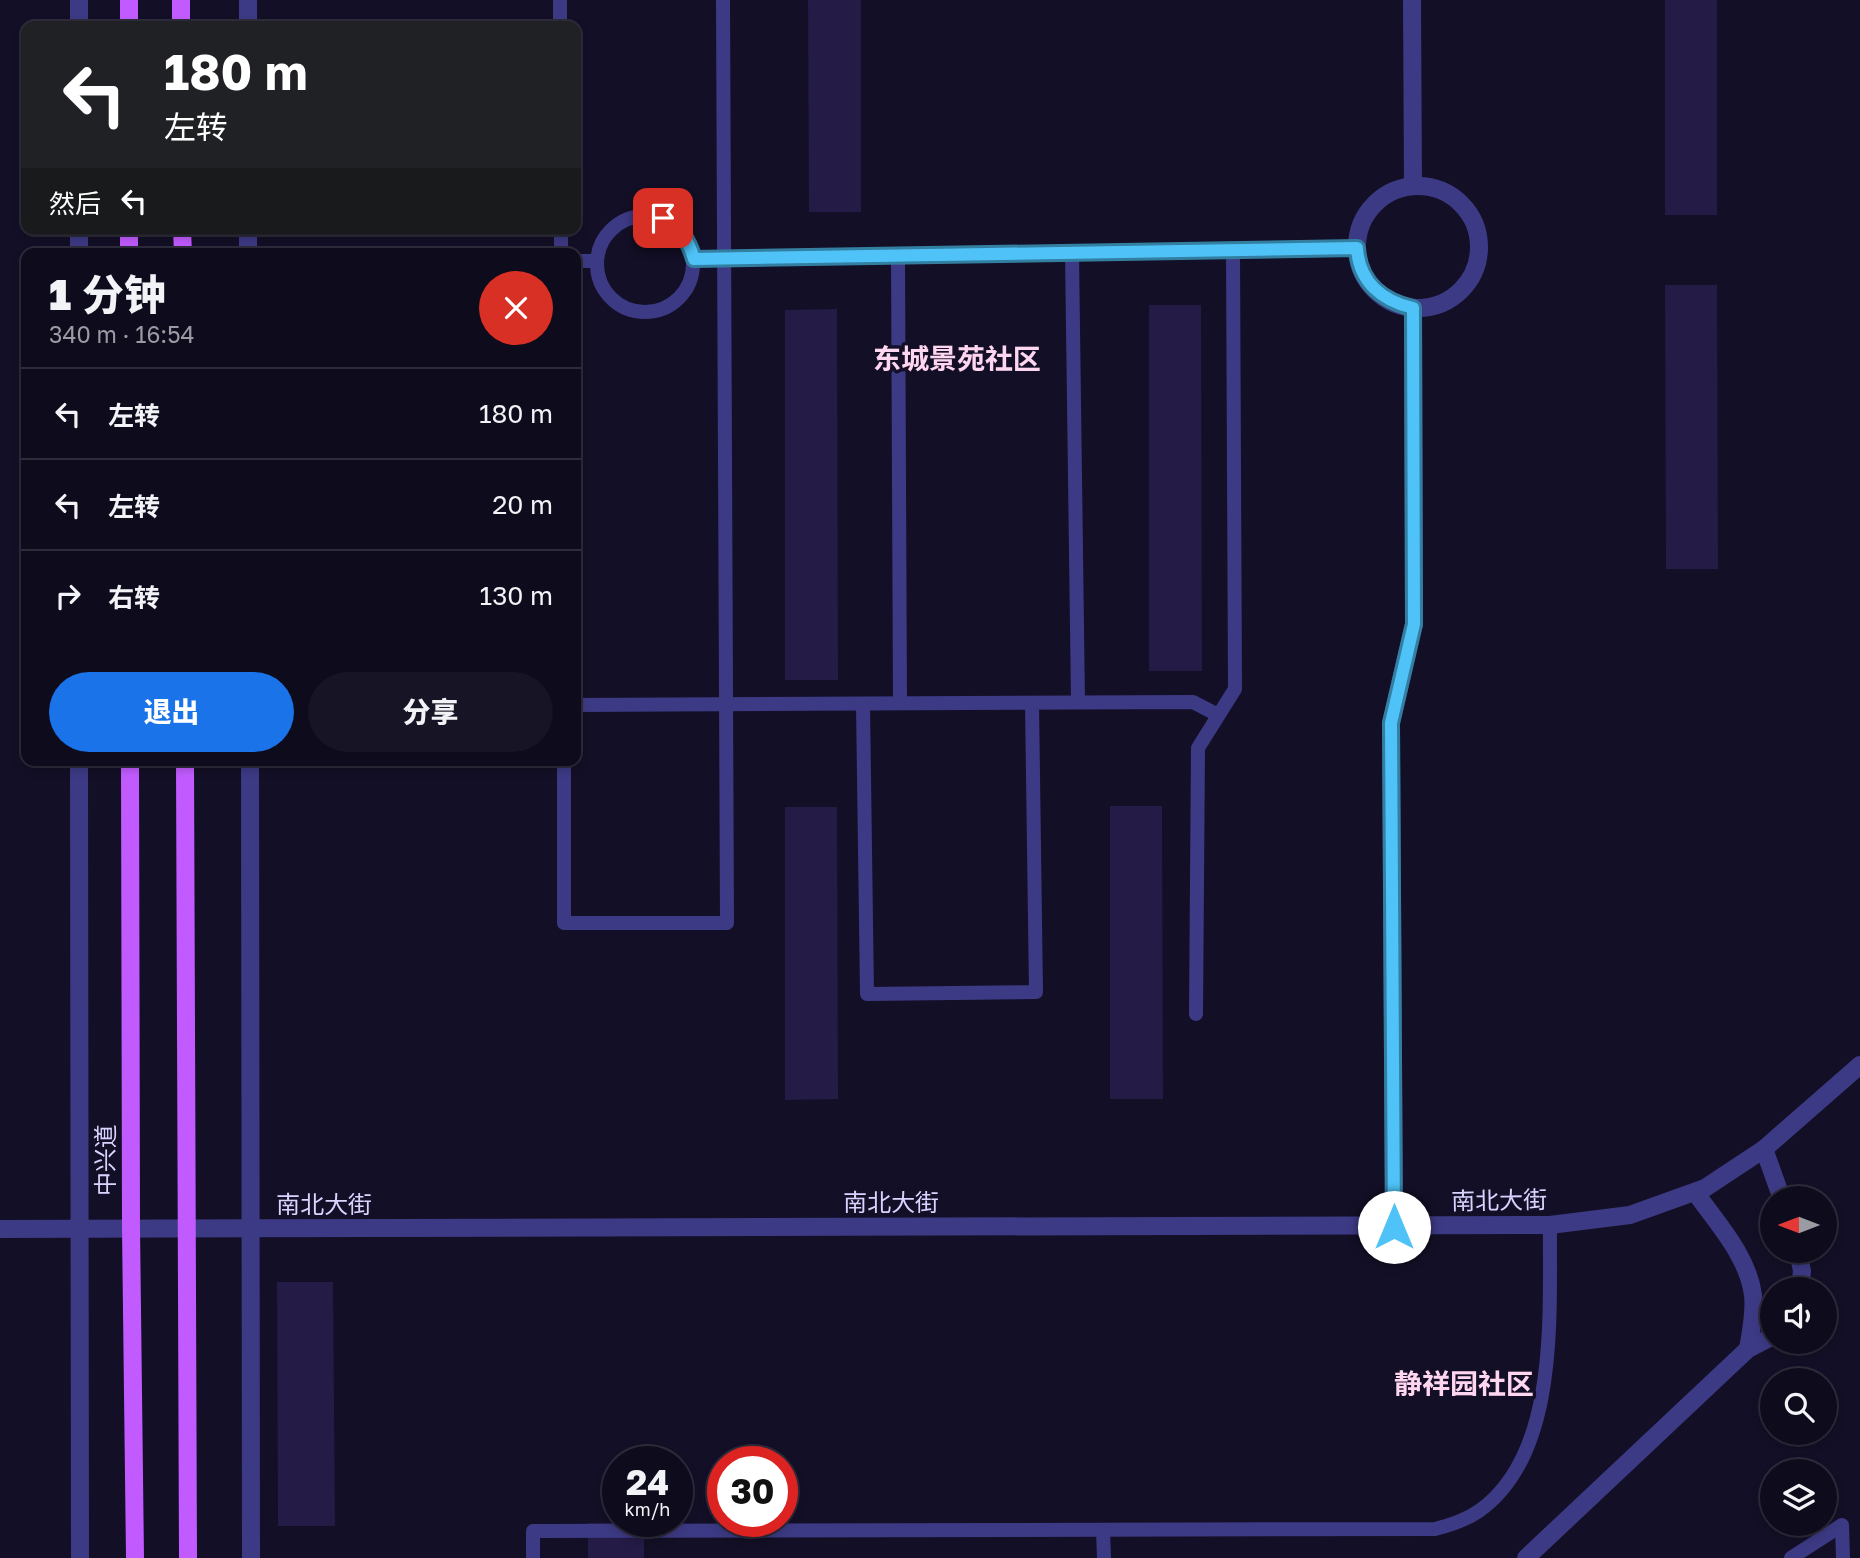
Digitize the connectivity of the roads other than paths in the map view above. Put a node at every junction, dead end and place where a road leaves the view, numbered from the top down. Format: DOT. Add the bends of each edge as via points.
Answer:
graph roads {
  1 [pos="79,0"];
  2 [pos="129,0"];
  3 [pos="181,0"];
  4 [pos="247,0"];
  5 [pos="560,0"];
  6 [pos="723,0"];
  7 [pos="1412,0"];
  8 [pos="79,21"];
  9 [pos="129,21"];
  10 [pos="181,21"];
  11 [pos="248,21"];
  12 [pos="560,21"];
  13 [pos="1413,186"];
  14 [pos="1357,248"];
  15 [pos="1233,250"];
  16 [pos="1072,253"];
  17 [pos="898,256"];
  18 [pos="694,259"];
  19 [pos="581,261"];
  20 [pos="597,261"];
  21 [pos="1413,308"];
  22 [pos="1078,702"];
  23 [pos="901,703"];
  24 [pos="1032,703"];
  25 [pos="863,704"];
  26 [pos="581,705"];
  27 [pos="1218,715"];
  28 [pos="79,766"];
  29 [pos="130,766"];
  30 [pos="185,766"];
  31 [pos="250,766"];
  32 [pos="564,766"];
  33 [pos="1196,1014"];
  34 [pos="1860,1065"];
  35 [pos="1765,1149"];
  36 [pos="1778,1186"];
  37 [pos="1695,1192"];
  38 [pos="1550,1226"];
  39 [pos="1394,1227"];
  40 [pos="79,1228"];
  41 [pos="131,1228"];
  42 [pos="0,1229"];
  43 [pos="188,1229"];
  44 [pos="251,1229"];
  45 [pos="1760,1343"];
  46 [pos="1748,1349"];
  47 [pos="1103,1530"];
  48 [pos="80,1558"];
  49 [pos="135,1558"];
  50 [pos="188,1558"];
  51 [pos="251,1558"];
  52 [pos="533,1558"];
  53 [pos="1104,1558"];
  54 [pos="1526,1558"];
  55 [pos="1791,1558"];
  56 [pos="1843,1558"];
  1 -- 8 [label="street"];
  2 -- 9 [label="main road"];
  3 -- 10 [label="main road"];
  4 -- 11 [label="street"];
  5 -- 12 [label="lane"];
  6 -- 32 [label="lane" via="727,923 564,923"];
  7 -- 13 [label="street"];
  13 -- 14 [label="street" via="1376,202 1363,219"];
  13 -- 21 [label="street" via="1452,196 1467,211 1479,248 1475,268 1451,298 1433,307"];
  14 -- 15 [label="lane"];
  14 -- 21 [label="street" via="1364,277 1377,293"];
  15 -- 16 [label="lane"];
  15 -- 27 [label="lane" via="1235,689"];
  16 -- 17 [label="lane"];
  16 -- 22 [label="lane"];
  17 -- 18 [label="lane"];
  17 -- 23 [label="lane"];
  18 -- 20 [label="lane" via="678,227 647,215 615,225 604,237"];
  18 -- 20 [label="lane" via="689,286 680,298 653,312 631,310 610,298 601,286"];
  19 -- 20 [label="lane"];
  21 -- 39 [label="street" via="1414,624 1391,723"];
  22 -- 24 [label="lane"];
  22 -- 27 [label="lane" via="1193,702"];
  23 -- 24 [label="lane"];
  23 -- 25 [label="lane"];
  24 -- 25 [label="lane" via="1036,992 867,994"];
  25 -- 26 [label="lane"];
  27 -- 33 [label="lane" via="1198,748"];
  28 -- 40 [label="street"];
  29 -- 41 [label="main road, 中兴道"];
  30 -- 43 [label="main road"];
  31 -- 44 [label="street"];
  34 -- 35 [label="street, 南北大街"];
  35 -- 36 [label="street"];
  35 -- 37 [label="street, 南北大街"];
  37 -- 38 [label="street, 南北大街" via="1630,1215"];
  37 -- 46 [label="street" via="1748,1273 1753,1296"];
  38 -- 39 [label="street, 南北大街"];
  38 -- 47 [label="lane" via="1548,1355 1542,1400 1517,1468 1480,1510 1435,1529"];
  39 -- 44 [label="street, 南北大街"];
  40 -- 41 [label="street, 南北大街"];
  40 -- 42 [label="street, 南北大街"];
  40 -- 48 [label="street"];
  41 -- 43 [label="street, 南北大街"];
  41 -- 49 [label="main road, 中兴道"];
  43 -- 44 [label="street, 南北大街"];
  43 -- 50 [label="main road"];
  44 -- 51 [label="street"];
  45 -- 46 [label="street"];
  46 -- 54 [label="street"];
  47 -- 52 [label="lane" via="533,1531"];
  47 -- 53 [label="lane"];
  55 -- 56 [label="lane" via="1842,1525"];
}
